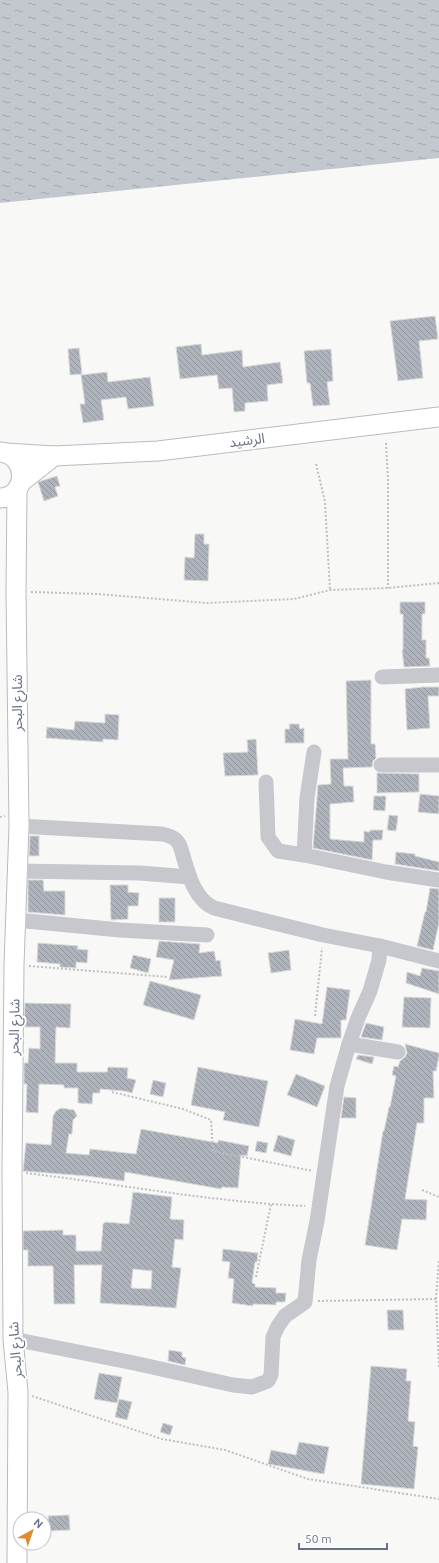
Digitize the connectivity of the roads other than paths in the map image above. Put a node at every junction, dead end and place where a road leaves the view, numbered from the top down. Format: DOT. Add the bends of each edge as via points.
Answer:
graph roads {
  1 [pos="439,417"];
  2 [pos="3,452"];
  3 [pos="54,456"];
  4 [pos="19,486"];
  5 [pos="0,498"];
  6 [pos="439,676"];
  7 [pos="382,677"];
  8 [pos="314,752"];
  9 [pos="381,765"];
  10 [pos="439,765"];
  11 [pos="266,782"];
  12 [pos="19,826"];
  13 [pos="304,855"];
  14 [pos="18,871"];
  15 [pos="189,877"];
  16 [pos="439,880"];
  17 [pos="16,920"];
  18 [pos="207,936"];
  19 [pos="380,946"];
  20 [pos="439,961"];
  21 [pos="349,1044"];
  22 [pos="398,1052"];
  23 [pos="13,1339"];
  24 [pos="17,1563"];
  1 -- 3 [label="main road, الرشيد" via="158,451"];
  2 -- 3 [label="main road, الرشيد"];
  2 -- 4 [label="main road, شارع البحر" via="13,456 21,468"];
  3 -- 4 [label="main road"];
  4 -- 5 [label="main road" via="11,495"];
  4 -- 12 [label="main road, شارع البحر" via="16,592"];
  6 -- 7 [label="street"];
  8 -- 13 [label="street" via="307,798"];
  9 -- 10 [label="street"];
  11 -- 13 [label="street" via="268,837 278,851"];
  12 -- 14 [label="main road, شارع البحر"];
  12 -- 15 [label="street" via="169,836 177,840 181,848"];
  13 -- 16 [label="street"];
  14 -- 15 [label="street" via="140,873"];
  14 -- 17 [label="main road, شارع البحر"];
  15 -- 19 [label="street" via="206,904 214,908"];
  17 -- 18 [label="street"];
  17 -- 23 [label="main road, شارع البحر" via="12,1171"];
  19 -- 20 [label="street"];
  19 -- 21 [label="street" via="379,960 370,991"];
  21 -- 22 [label="street"];
  21 -- 23 [label="street" via="337,1086 309,1260 305,1302 285,1316 278,1326 268,1381 252,1387 233,1385"];
  23 -- 24 [label="main road, شارع البحر" via="18,1392"];
}
